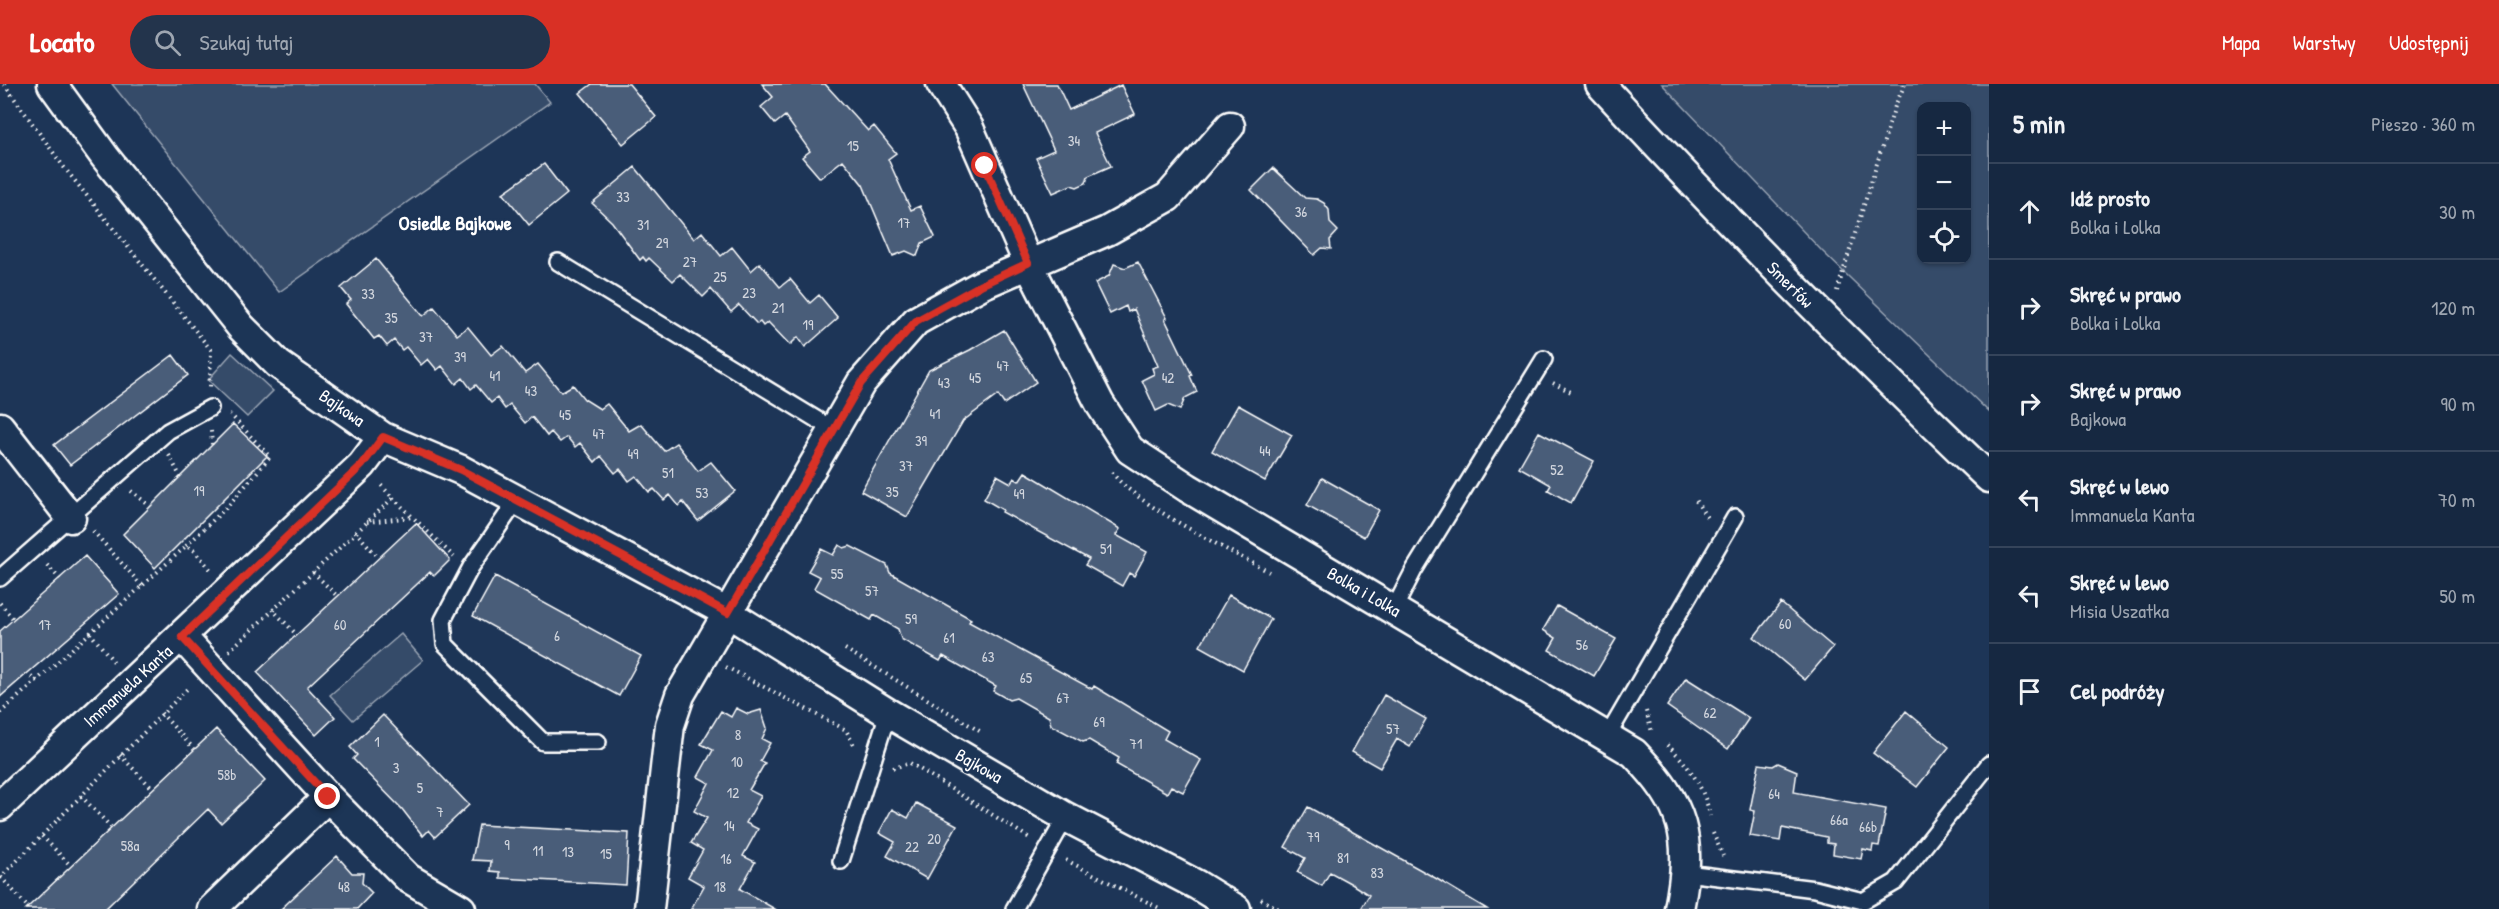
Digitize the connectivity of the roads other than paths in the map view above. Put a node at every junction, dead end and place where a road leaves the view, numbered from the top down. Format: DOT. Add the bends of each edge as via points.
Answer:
graph roads {
  1 [pos="52,84"];
  2 [pos="941,84"];
  3 [pos="1600,84"];
  4 [pos="1230,126"];
  5 [pos="558,262"];
  6 [pos="1028,263"];
  7 [pos="1544,359"];
  8 [pos="210,408"];
  9 [pos="0,427"];
  10 [pos="834,430"];
  11 [pos="383,437"];
  12 [pos="1989,478"];
  13 [pos="517,500"];
  14 [pos="1735,517"];
  15 [pos="81,523"];
  16 [pos="0,578"];
  17 [pos="1394,609"];
  18 [pos="728,613"];
  19 [pos="182,637"];
  20 [pos="888,713"];
  21 [pos="1607,737"];
  22 [pos="598,742"];
  23 [pos="1989,764"];
  24 [pos="328,797"];
  25 [pos="0,806"];
  26 [pos="1066,817"];
  27 [pos="842,861"];
  28 [pos="1686,873"];
  29 [pos="212,909"];
  30 [pos="461,909"];
  31 [pos="650,909"];
  32 [pos="1014,909"];
  33 [pos="1236,909"];
  34 [pos="1678,909"];
  1 -- 11 [label="street, Bajkowa" via="241,327 278,364"];
  2 -- 6 [label="street, Bolka i Lolka" via="969,128"];
  3 -- 12 [label="street, Smerfów" via="1713,207"];
  4 -- 6 [label="street" via="1168,197 1107,231"];
  5 -- 10 [label="lane"];
  6 -- 10 [label="street" via="916,321 861,383"];
  6 -- 17 [label="street, Bolka i Lolka" via="1100,404 1130,450"];
  7 -- 17 [label="lane"];
  8 -- 15 [label="lane" via="168,431"];
  9 -- 15 [label="street"];
  10 -- 18 [label="street"];
  11 -- 13 [label="street, Bajkowa" via="461,470"];
  11 -- 19 [label="street, Immanuela Kanta" via="362,465"];
  13 -- 18 [label="street, Bajkowa"];
  13 -- 22 [label="lane" via="471,567 443,620 445,644 543,742"];
  14 -- 21 [label="lane"];
  15 -- 16 [label="lane"];
  17 -- 21 [label="street, Bolka i Lolka"];
  18 -- 20 [label="street, Bajkowa"];
  18 -- 31 [label="street" via="680,695 670,725"];
  19 -- 24 [label="street"];
  19 -- 25 [label="street, Immanuela Kanta"];
  20 -- 26 [label="street, Bajkowa"];
  20 -- 27 [label="lane"];
  21 -- 28 [label="street, Bolka i Lolka" via="1634,753 1660,780 1678,812"];
  23 -- 28 [label="lane" via="1896,882 1863,901 1815,889"];
  24 -- 29 [label="street"];
  24 -- 30 [label="street" via="408,878"];
  26 -- 32 [label="lane"];
  26 -- 33 [label="street, Bajkowa"];
  28 -- 34 [label="street, Bolka i Lolka"];
}
